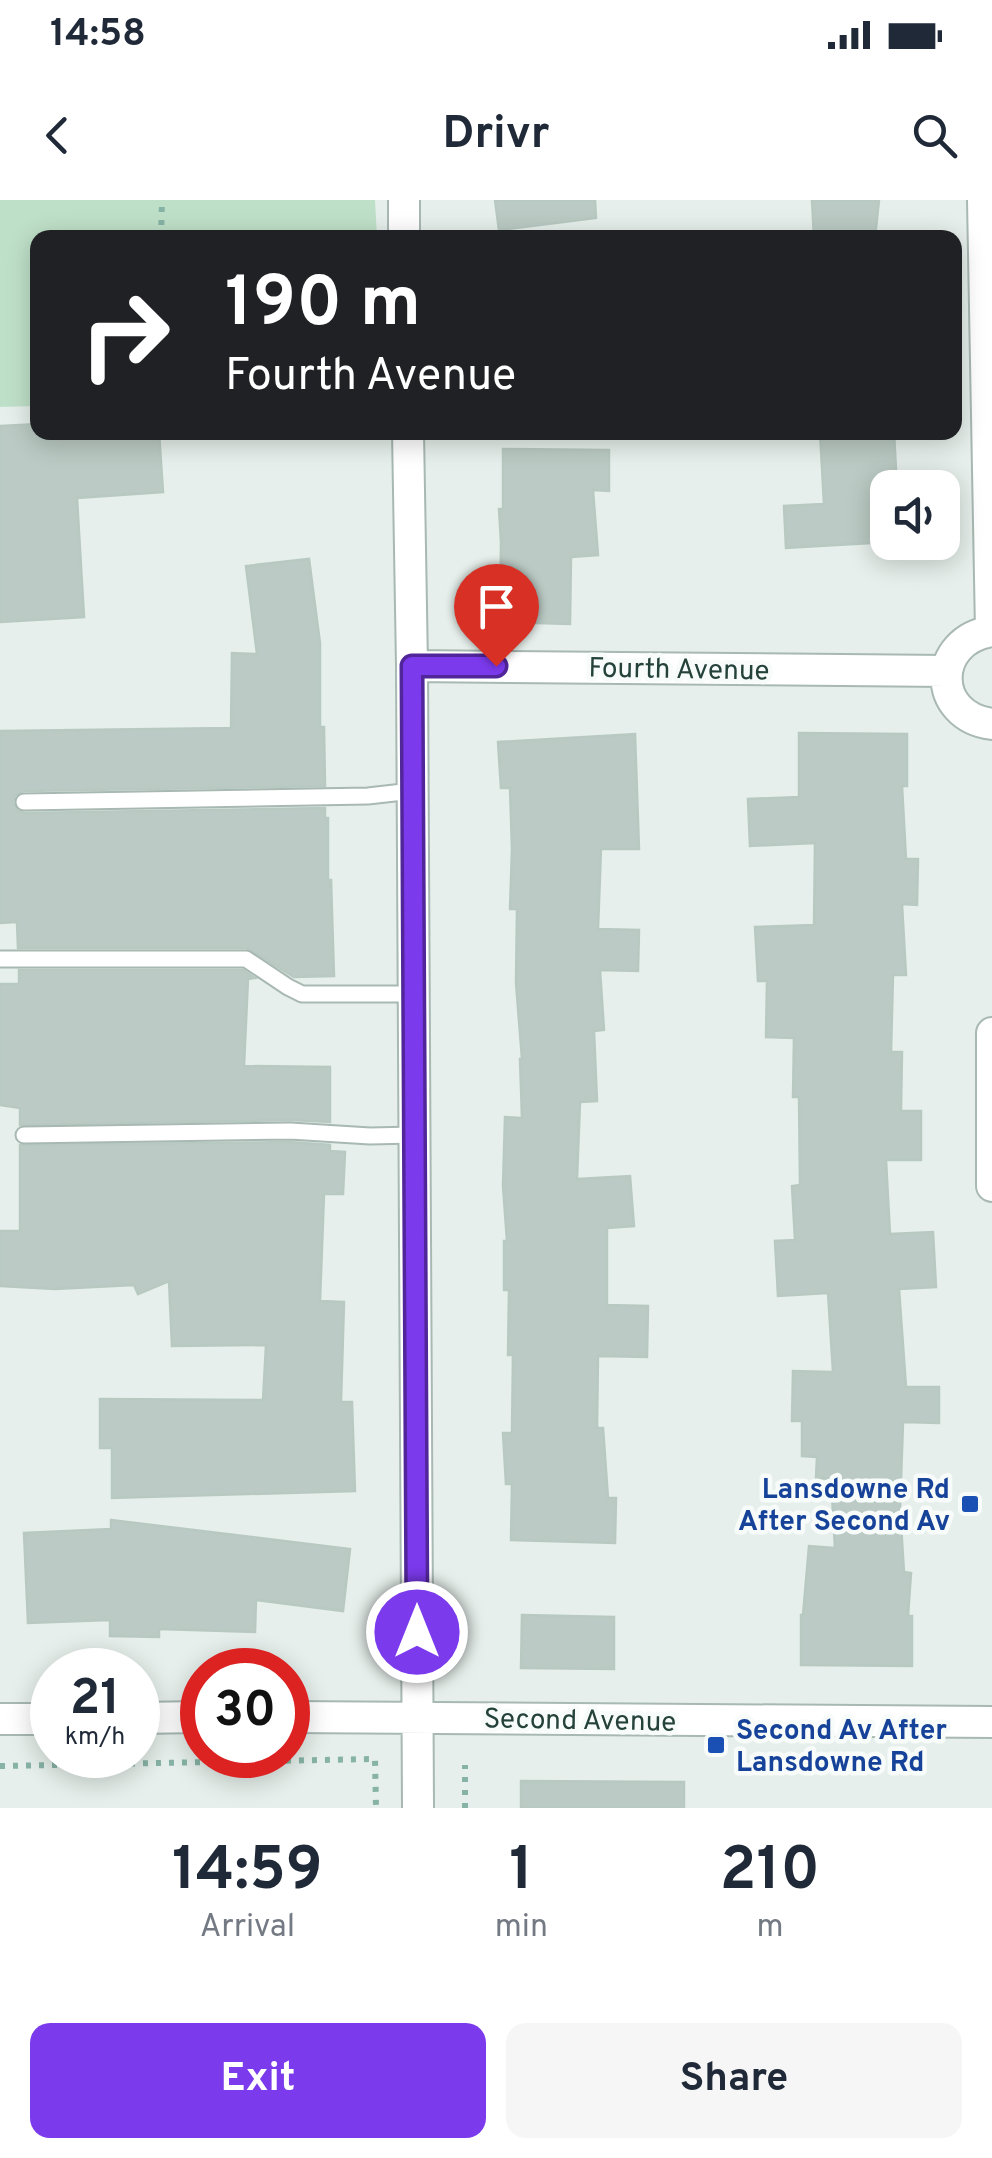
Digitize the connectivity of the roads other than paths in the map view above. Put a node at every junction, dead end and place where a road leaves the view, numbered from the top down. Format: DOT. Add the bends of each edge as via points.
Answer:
graph roads {
  1 [pos="404,200"];
  2 [pos="983,200"];
  3 [pos="404,230"];
  4 [pos="408,440"];
  5 [pos="991,631"];
  6 [pos="412,666"];
  7 [pos="947,671"];
  8 [pos="992,724"];
  9 [pos="412,792"];
  10 [pos="24,802"];
  11 [pos="0,959"];
  12 [pos="414,994"];
  13 [pos="992,1033"];
  14 [pos="24,1135"];
  15 [pos="414,1136"];
  16 [pos="992,1186"];
  17 [pos="417,1716"];
  18 [pos="310,1717"];
  19 [pos="30,1718"];
  20 [pos="0,1719"];
  21 [pos="992,1722"];
  22 [pos="418,1808"];
  1 -- 3 [label="street"];
  2 -- 5 [label="street"];
  4 -- 6 [label="street"];
  5 -- 7 [label="street" via="962,642"];
  6 -- 7 [label="street, Fourth Avenue"];
  6 -- 9 [label="street"];
  7 -- 8 [label="street" via="958,709"];
  9 -- 10 [label="lane"];
  9 -- 12 [label="street"];
  11 -- 12 [label="lane" via="246,960 302,994"];
  12 -- 15 [label="street"];
  13 -- 16 [label="street"];
  14 -- 15 [label="lane"];
  15 -- 17 [label="street"];
  17 -- 18 [label="street, Second Avenue"];
  17 -- 21 [label="street, Second Avenue"];
  17 -- 22 [label="street"];
  19 -- 20 [label="street"];
}
